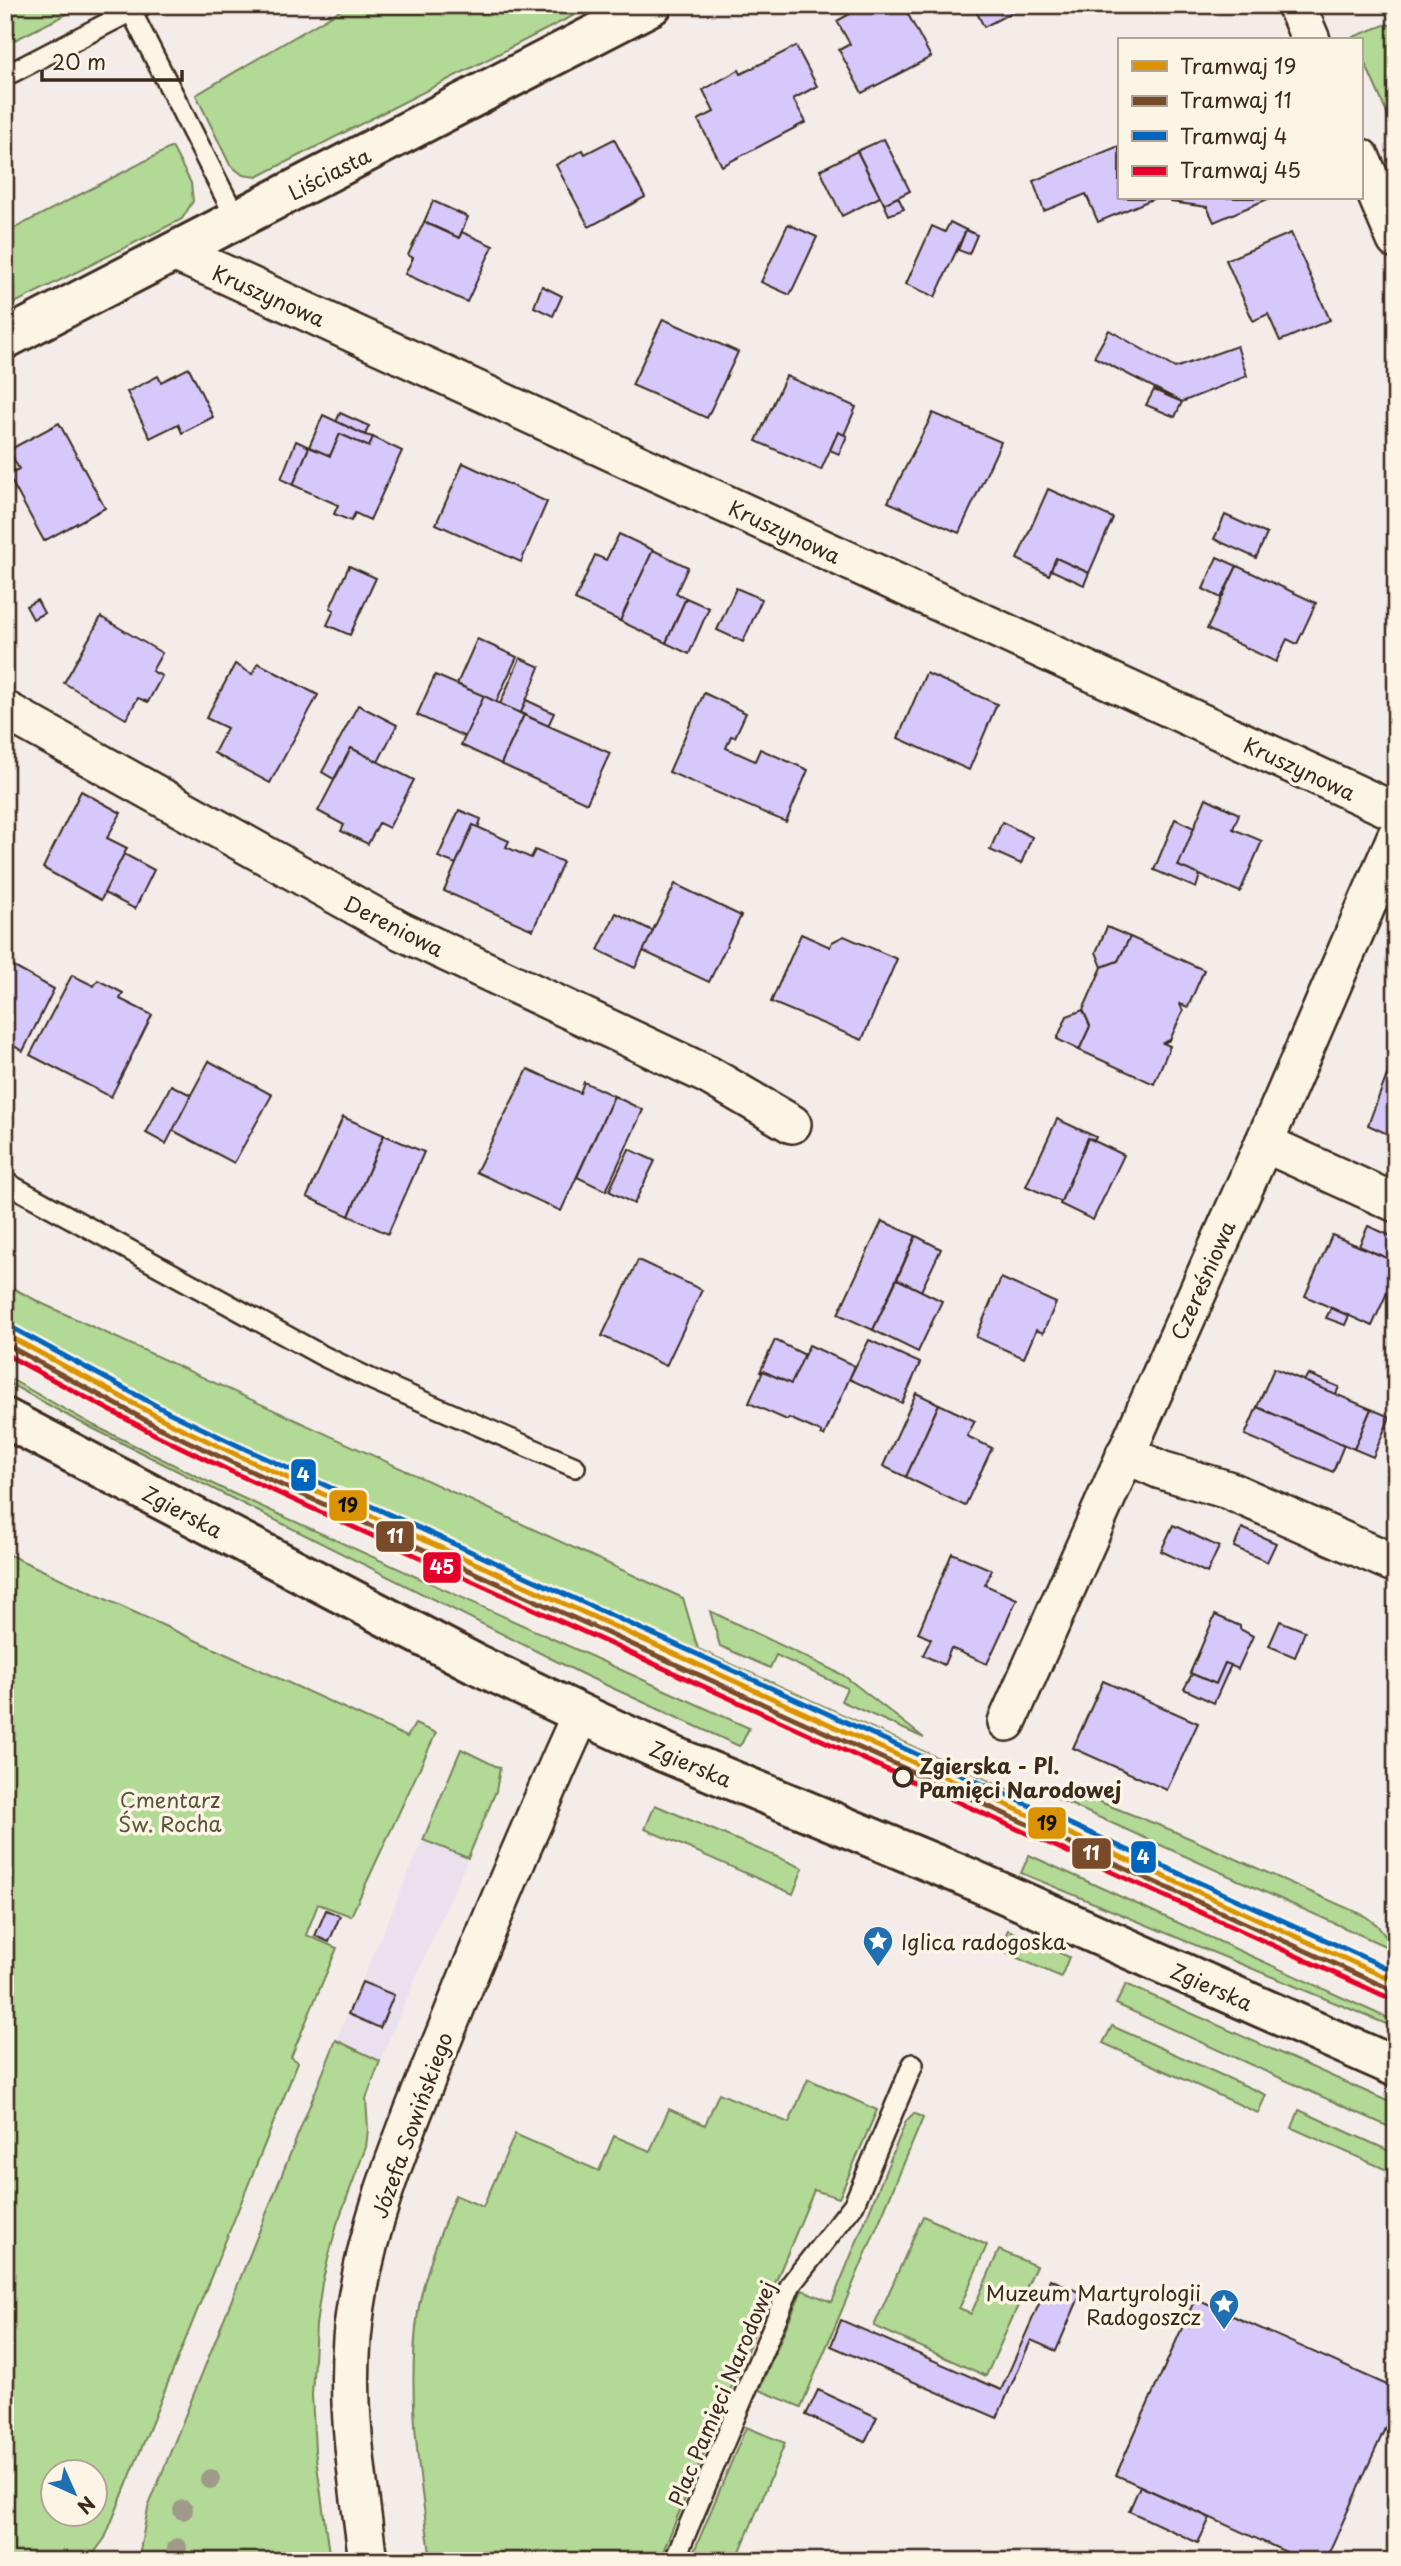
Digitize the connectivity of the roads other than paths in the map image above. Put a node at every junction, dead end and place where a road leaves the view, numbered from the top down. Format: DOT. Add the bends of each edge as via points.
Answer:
graph roads {
  1 [pos="652,5"];
  2 [pos="1296,5"];
  3 [pos="136,8"];
  4 [pos="1310,38"];
  5 [pos="5,76"];
  6 [pos="1362,160"];
  7 [pos="237,220"];
  8 [pos="1396,240"];
  9 [pos="173,252"];
  10 [pos="5,339"];
  11 [pos="5,710"];
  12 [pos="1396,812"];
  13 [pos="1396,836"];
  14 [pos="792,1124"];
  15 [pos="1264,1143"];
  16 [pos="5,1182"];
  17 [pos="1396,1203"];
  18 [pos="5,1418"];
  19 [pos="1125,1454"];
  20 [pos="575,1467"];
  21 [pos="1396,1564"];
  22 [pos="581,1714"];
  23 [pos="1006,1723"];
  24 [pos="913,2064"];
  25 [pos="1396,2067"];
  26 [pos="368,2561"];
  27 [pos="674,2561"];
  1 -- 7 [label="main road, Liściasta"];
  2 -- 4 [label="street"];
  3 -- 5 [label="lane"];
  3 -- 7 [label="lane"];
  6 -- 8 [label="street"];
  7 -- 9 [label="main road, Liściasta"];
  9 -- 10 [label="main road, Liściasta"];
  9 -- 12 [label="street, Kruszynowa"];
  11 -- 14 [label="street, Dereniowa" via="401,931 708,1075"];
  13 -- 15 [label="street, Czereśniowa"];
  15 -- 17 [label="street"];
  15 -- 19 [label="street, Czereśniowa"];
  16 -- 20 [label="lane" via="323,1356"];
  18 -- 22 [label="main road, Zgierska" via="476,1664"];
  19 -- 21 [label="street" via="1228,1490"];
  19 -- 23 [label="street, Czereśniowa"];
  22 -- 25 [label="main road, Zgierska" via="962,1875"];
  22 -- 26 [label="street, Józefa Sowińskiego" via="424,2084 374,2224 357,2300 350,2375"];
  24 -- 27 [label="lane, Plac Pamięci Narodowej" via="855,2204 791,2284"];
}
